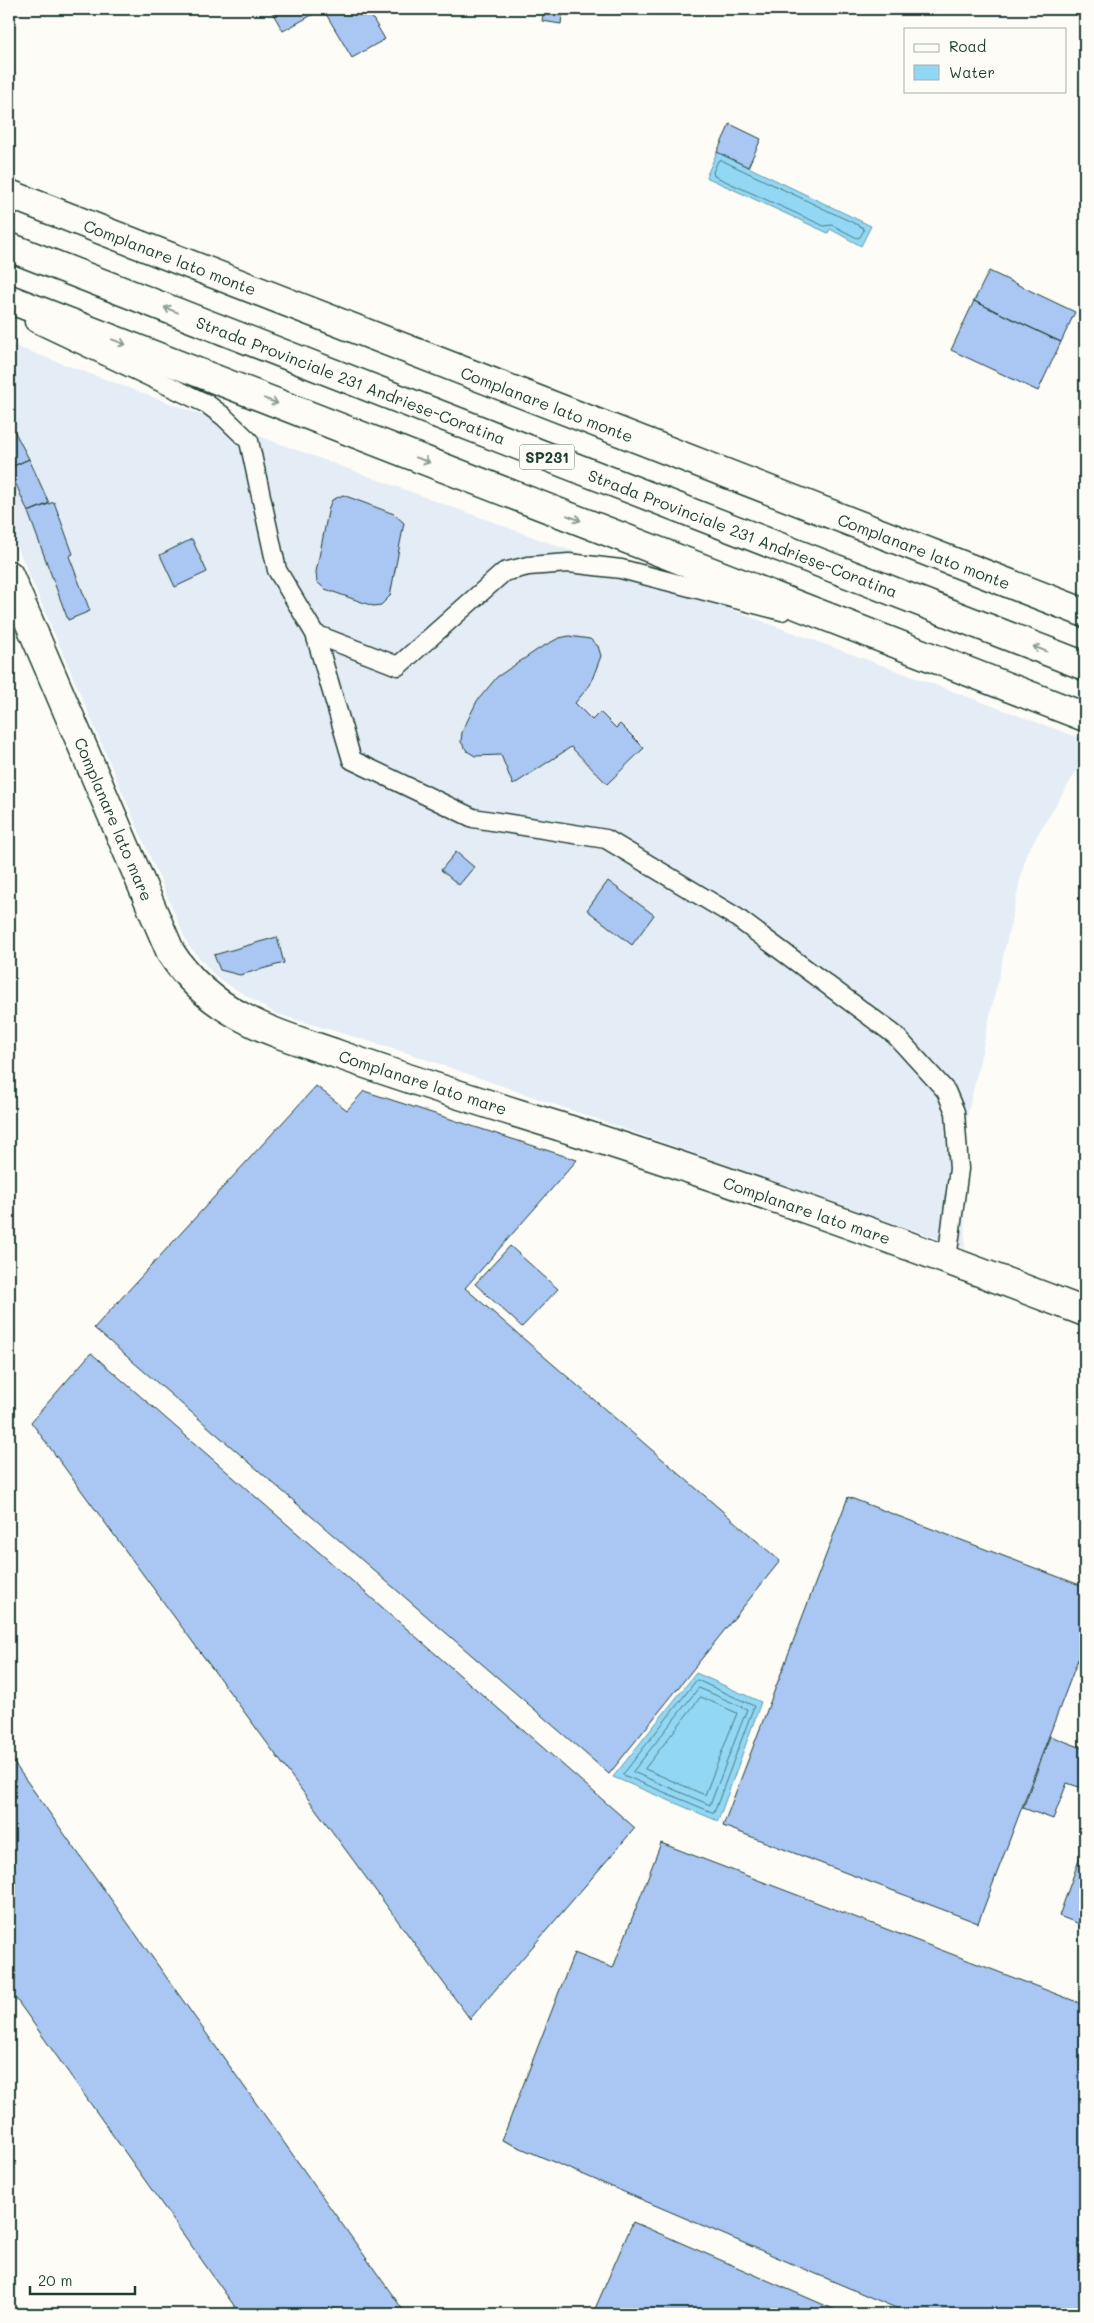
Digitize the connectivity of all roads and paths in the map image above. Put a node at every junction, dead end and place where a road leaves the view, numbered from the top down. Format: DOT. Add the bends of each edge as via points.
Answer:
graph roads {
  1 [pos="9,194"];
  2 [pos="9,246"];
  3 [pos="9,299"];
  4 [pos="9,310"];
  5 [pos="9,575"];
  6 [pos="1085,613"];
  7 [pos="315,634"];
  8 [pos="884,638"];
  9 [pos="1085,666"];
  10 [pos="1085,717"];
  11 [pos="947,1259"];
  12 [pos="1085,1312"];
  1 -- 6 [label="main road, Complanare lato monte"];
  9 -- 2 [label="main road, Strada Provinciale 231 Andriese-Coratina / SP231, one-way"];
  3 -- 8 [label="main road, one-way"];
  4 -- 7 [label="lane" via="206,404 237,428 249,441 277,570"];
  5 -- 11 [label="main road, Complanare lato mare" via="171,953 180,968 210,996 246,1019 376,1068 652,1156"];
  7 -- 8 [label="lane" via="398,666 504,572 528,566 569,563 640,574"];
  7 -- 11 [label="lane" via="352,760 473,818 606,839 736,917 895,1035 946,1091 955,1112 958,1169"];
  8 -- 10 [label="main road"];
  11 -- 12 [label="main road, Complanare lato mare"];
}
